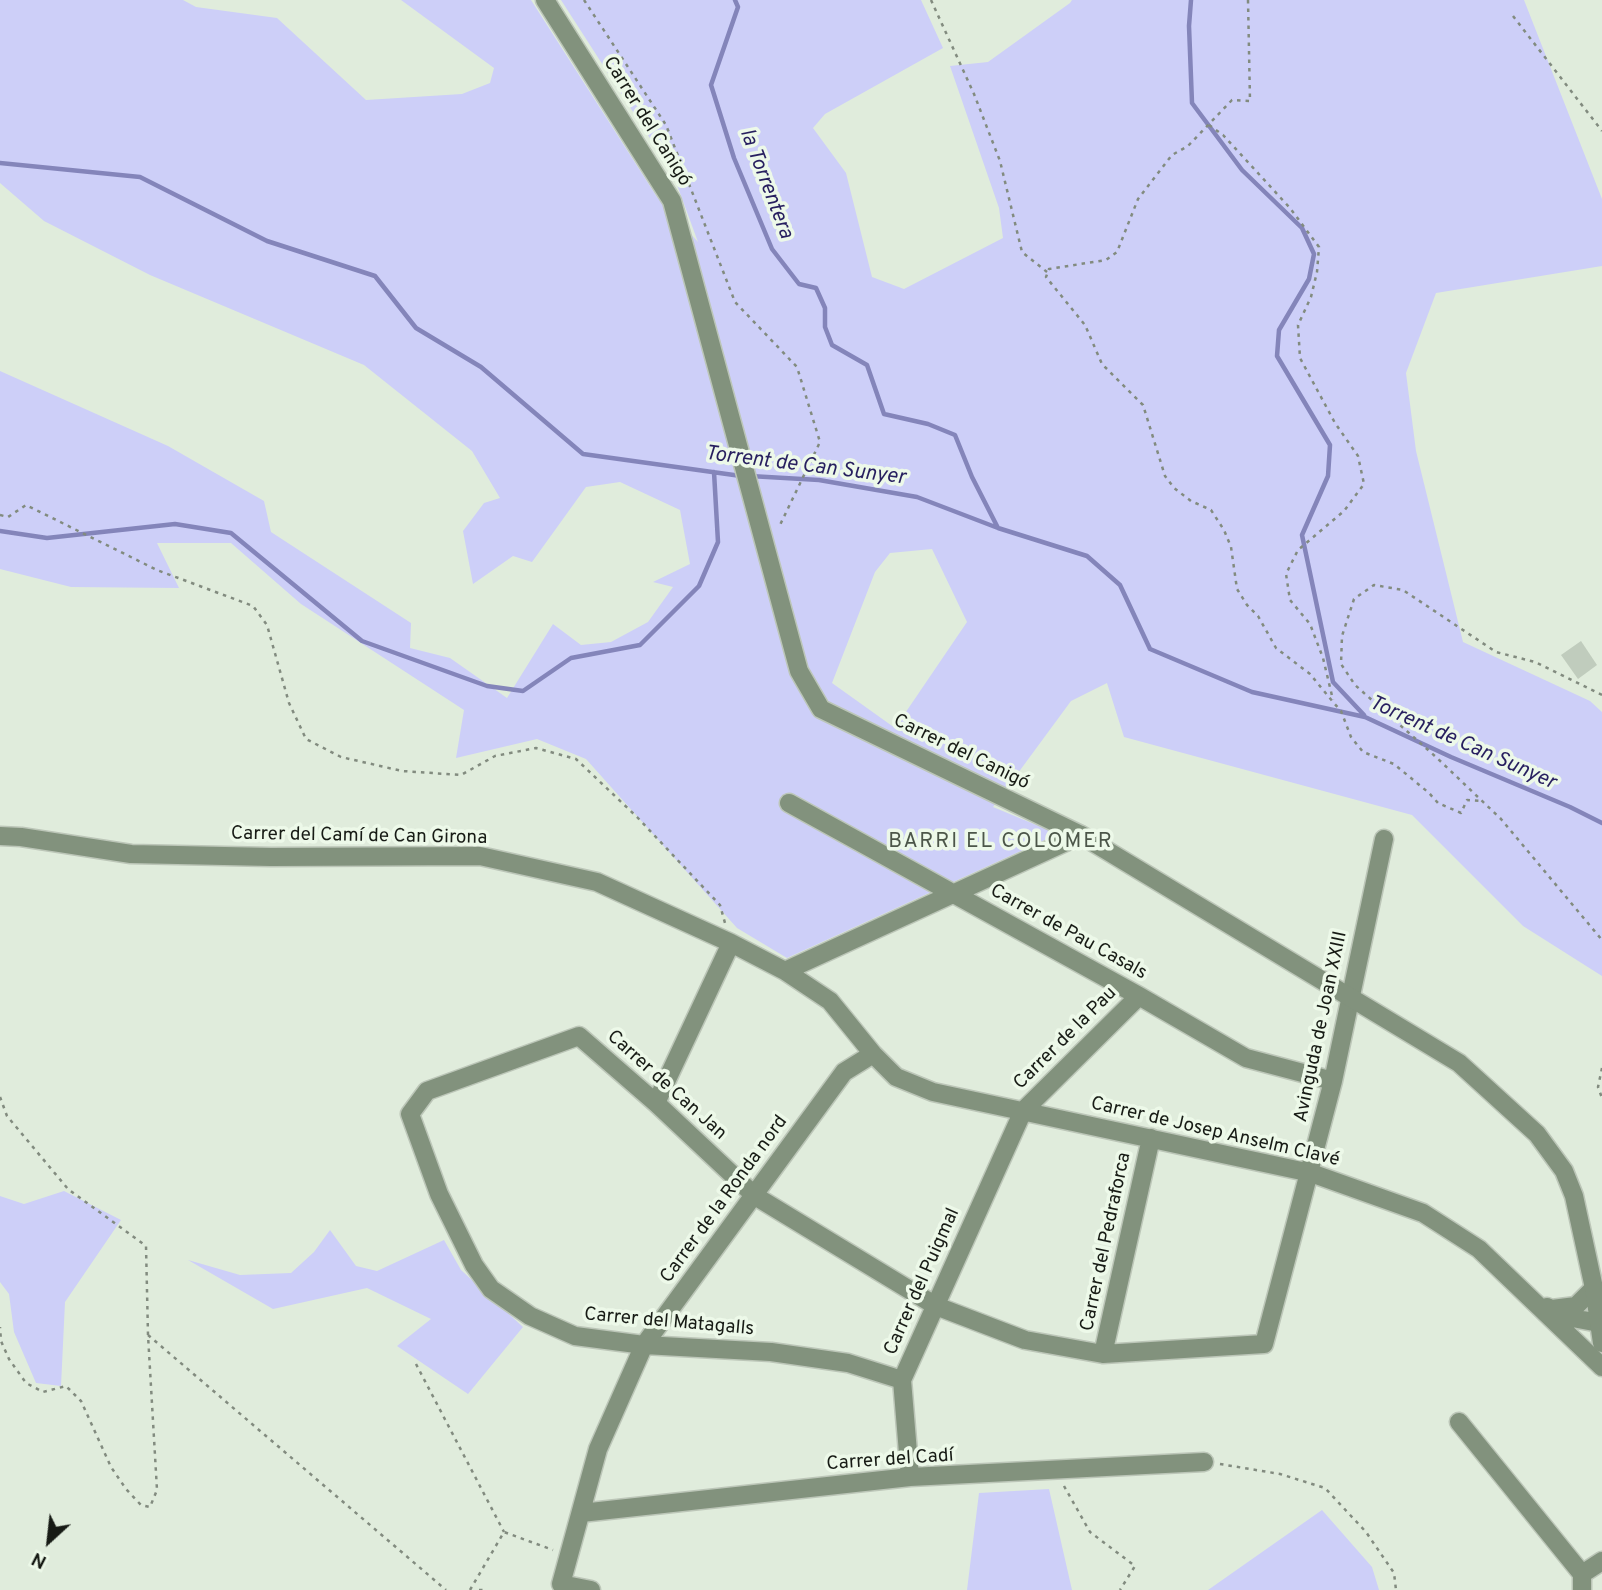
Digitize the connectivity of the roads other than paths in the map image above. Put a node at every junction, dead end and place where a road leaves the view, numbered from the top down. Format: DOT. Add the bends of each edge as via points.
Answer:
graph roads {
  1 [pos="545,0"];
  2 [pos="789,803"];
  3 [pos="1082,835"];
  4 [pos="0,836"];
  5 [pos="1384,839"];
  6 [pos="952,893"];
  7 [pos="731,943"];
  8 [pos="785,971"];
  9 [pos="1139,996"];
  10 [pos="1352,998"];
  11 [pos="579,1037"];
  12 [pos="873,1054"];
  13 [pos="1333,1081"];
  14 [pos="656,1103"];
  15 [pos="1023,1111"];
  16 [pos="1151,1138"];
  17 [pos="1311,1173"];
  18 [pos="755,1196"];
  19 [pos="1594,1288"];
  20 [pos="1529,1296"];
  21 [pos="936,1306"];
  22 [pos="1551,1309"];
  23 [pos="1566,1332"];
  24 [pos="1600,1333"];
  25 [pos="1264,1344"];
  26 [pos="644,1345"];
  27 [pos="1103,1354"];
  28 [pos="1602,1367"];
  29 [pos="902,1380"];
  30 [pos="1459,1422"];
  31 [pos="1204,1462"];
  32 [pos="910,1478"];
  33 [pos="581,1513"];
  34 [pos="1602,1561"];
  35 [pos="1582,1582"];
  36 [pos="591,1590"];
  1 -- 3 [label="street, Carrer del Canigó" via="672,201 726,395 770,528 799,671 821,709"];
  2 -- 6 [label="street, Carrer de Pau Casals"];
  3 -- 6 [label="street"];
  3 -- 10 [label="street, Carrer del Canigó"];
  4 -- 7 [label="street, Carrer del Camí de Can Girona" via="131,854 480,856 597,883"];
  5 -- 10 [label="street, Avinguda de Joan XXIII"];
  6 -- 8 [label="street"];
  6 -- 9 [label="street, Carrer de Pau Casals"];
  7 -- 8 [label="street, Carrer del Camí de Can Girona"];
  7 -- 14 [label="street"];
  8 -- 12 [label="street, Carrer del Camí de Can Girona" via="830,1001"];
  9 -- 13 [label="street, Carrer de Pau Casals" via="1246,1058"];
  9 -- 15 [label="street, Carrer de la Pau"];
  10 -- 13 [label="street, Avinguda de Joan XXIII"];
  10 -- 19 [label="street, Carrer del Canigó" via="1459,1063 1537,1134 1564,1171 1574,1196"];
  11 -- 14 [label="street, Carrer de Can Jan"];
  11 -- 26 [label="street, Carrer del Matagalls" via="427,1091 410,1114 439,1194 491,1289 530,1316 575,1336"];
  12 -- 15 [label="street, Carrer de Josep Anselm Clavé" via="896,1077 933,1093"];
  12 -- 18 [label="street, Carrer de la Ronda nord" via="844,1072"];
  13 -- 17 [label="street, Avinguda de Joan XXIII"];
  14 -- 18 [label="street, Carrer de Can Jan"];
  15 -- 16 [label="street, Carrer de Josep Anselm Clavé"];
  15 -- 21 [label="street, Carrer del Puigmal"];
  16 -- 17 [label="street, Carrer de Josep Anselm Clavé"];
  16 -- 27 [label="street, Carrer del Pedraforca"];
  17 -- 20 [label="street, Carrer de Josep Anselm Clavé" via="1423,1213 1479,1249"];
  17 -- 25 [label="street, Avinguda de Joan XXIII"];
  18 -- 21 [label="street, Carrer de Can Jan"];
  18 -- 26 [label="street, Carrer de la Ronda nord"];
  19 -- 22 [label="street" via="1576,1306"];
  19 -- 24 [label="street, Carrer del Canigó"];
  20 -- 22 [label="street, Carrer de Josep Anselm Clavé"];
  20 -- 23 [label="street, Carrer de Josep Anselm Clavé"];
  21 -- 27 [label="street, Carrer de Can Jan" via="1025,1340"];
  21 -- 29 [label="street, Carrer del Puigmal"];
  22 -- 24 [label="street, Carrer de Josep Anselm Clavé"];
  23 -- 24 [label="street"];
  23 -- 28 [label="street, Carrer de Josep Anselm Clavé"];
  25 -- 27 [label="street, Carrer de Can Jan"];
  26 -- 29 [label="street, Carrer del Matagalls" via="809,1357 848,1363"];
  26 -- 33 [label="street, Carrer de la Ronda nord" via="598,1449"];
  29 -- 32 [label="street, Carrer del Puigmal"];
  30 -- 35 [label="street"];
  31 -- 32 [label="street, Carrer del Cadí"];
  32 -- 33 [label="street, Carrer del Cadí"];
  33 -- 36 [label="street, Carrer de la Ronda nord" via="561,1584"];
  34 -- 35 [label="street"];
}
